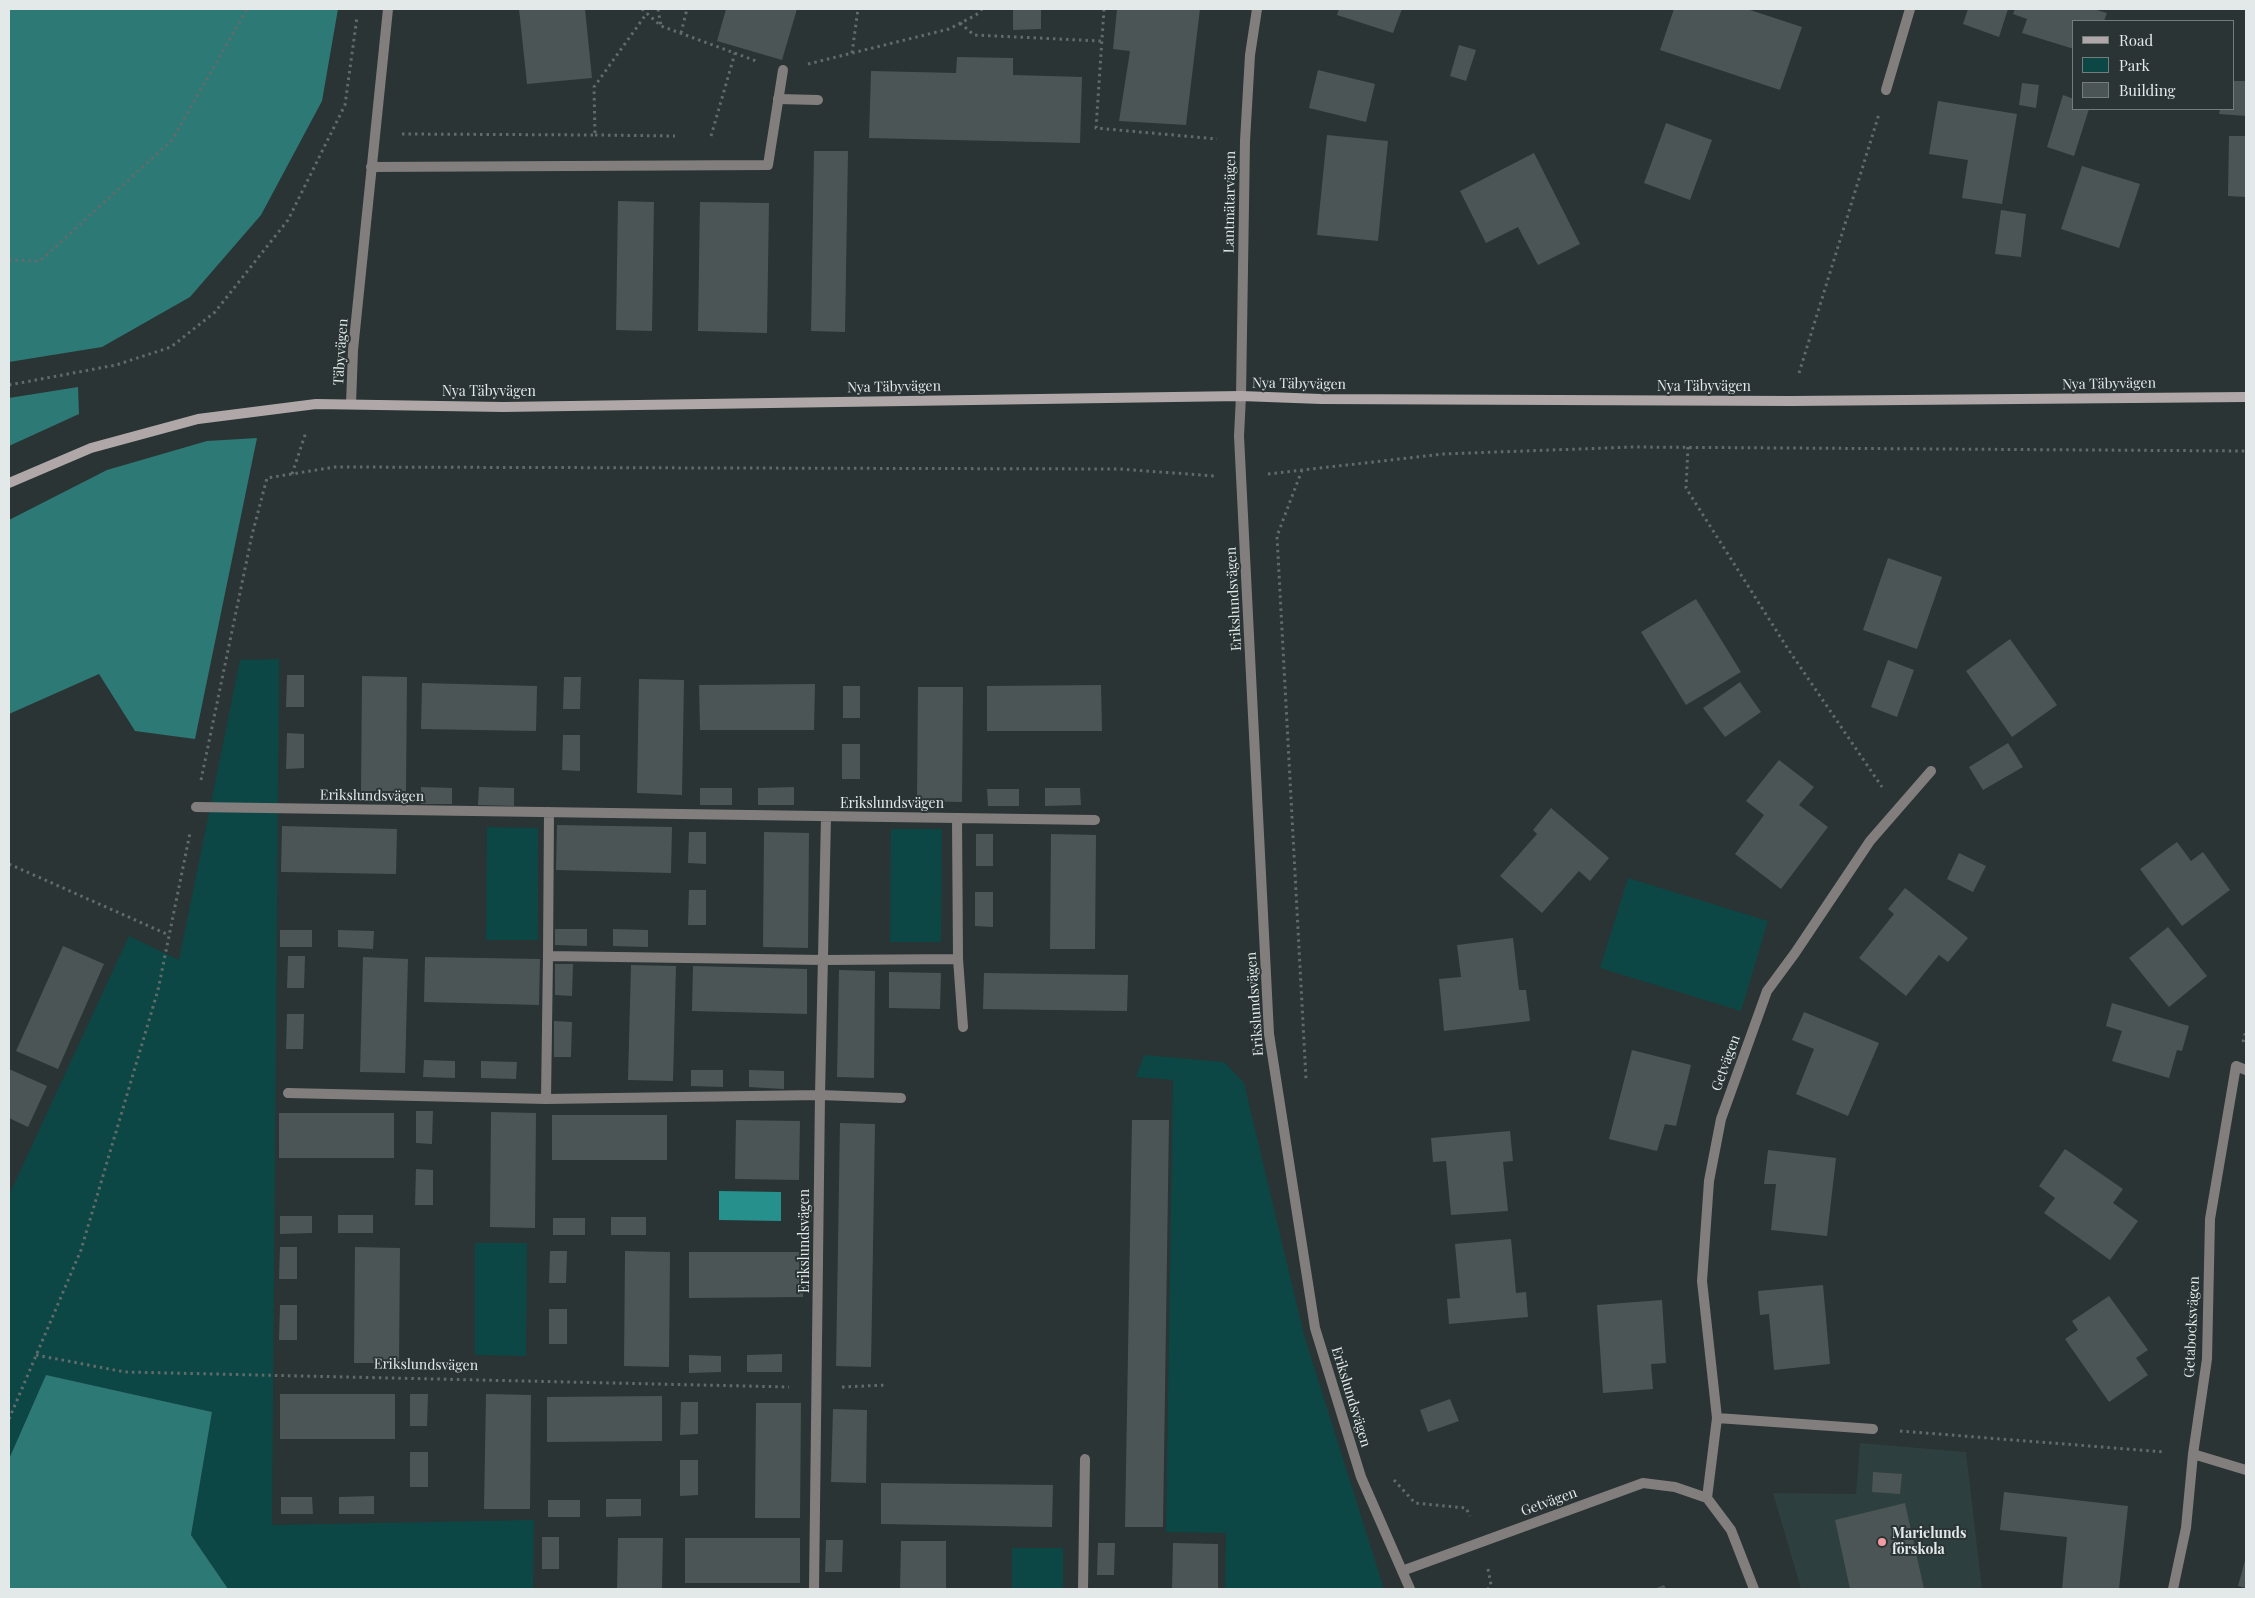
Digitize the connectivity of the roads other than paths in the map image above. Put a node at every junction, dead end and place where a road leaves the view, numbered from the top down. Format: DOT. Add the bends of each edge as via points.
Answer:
graph roads {
  1 [pos="388,9"];
  2 [pos="1257,9"];
  3 [pos="1910,9"];
  4 [pos="783,70"];
  5 [pos="1886,90"];
  6 [pos="778,99"];
  7 [pos="818,100"];
  8 [pos="371,166"];
  9 [pos="1242,396"];
  10 [pos="2246,397"];
  11 [pos="351,404"];
  12 [pos="9,483"];
  13 [pos="1931,772"];
  14 [pos="196,807"];
  15 [pos="548,812"];
  16 [pos="826,817"];
  17 [pos="957,818"];
  18 [pos="1095,820"];
  19 [pos="548,956"];
  20 [pos="958,959"];
  21 [pos="824,960"];
  22 [pos="963,1027"];
  23 [pos="2241,1068"];
  24 [pos="288,1092"];
  25 [pos="820,1096"];
  26 [pos="901,1098"];
  27 [pos="546,1099"];
  28 [pos="1717,1418"];
  29 [pos="1873,1429"];
  30 [pos="2193,1454"];
  31 [pos="1085,1459"];
  32 [pos="2246,1470"];
  33 [pos="1707,1498"];
  34 [pos="1402,1571"];
  35 [pos="814,1589"];
  36 [pos="1083,1589"];
  37 [pos="1410,1589"];
  38 [pos="1754,1589"];
  39 [pos="2173,1589"];
  1 -- 8 [label="street, Täbyvägen"];
  2 -- 9 [label="street, Lantmätarvägen" via="1250,55 1245,141"];
  3 -- 5 [label="street"];
  4 -- 6 [label="street"];
  6 -- 7 [label="street"];
  6 -- 8 [label="street" via="768,165"];
  8 -- 11 [label="street, Täbyvägen"];
  9 -- 10 [label="main road, Nya Täbyvägen" via="1791,401"];
  9 -- 11 [label="main road, Nya Täbyvägen" via="503,407"];
  9 -- 34 [label="street, Erikslundsvägen" via="1239,436 1269,1034 1315,1328 1361,1477"];
  11 -- 12 [label="main road, Täbyvägen" via="316,404 198,419 91,448"];
  13 -- 28 [label="street, Getvägen" via="1870,841 1767,991 1721,1119 1708,1181 1702,1281"];
  14 -- 15 [label="street, Erikslundsvägen"];
  15 -- 16 [label="street, Erikslundsvägen"];
  15 -- 19 [label="street"];
  16 -- 17 [label="street, Erikslundsvägen"];
  16 -- 21 [label="street, Erikslundsvägen"];
  17 -- 18 [label="street, Erikslundsvägen"];
  17 -- 20 [label="street, Erikslundsvägen"];
  19 -- 21 [label="street"];
  19 -- 27 [label="street"];
  20 -- 21 [label="street"];
  20 -- 22 [label="street, Erikslundsvägen"];
  21 -- 25 [label="street, Erikslundsvägen"];
  23 -- 30 [label="street, Getabocksvägen" via="2210,1219 2207,1359"];
  24 -- 27 [label="street"];
  25 -- 26 [label="street"];
  25 -- 27 [label="street"];
  25 -- 35 [label="street, Erikslundsvägen"];
  28 -- 29 [label="street"];
  28 -- 33 [label="street, Getvägen"];
  30 -- 32 [label="street"];
  30 -- 39 [label="street, Getabocksvägen" via="2186,1528"];
  31 -- 36 [label="street"];
  33 -- 34 [label="street, Getvägen" via="1675,1488 1643,1484"];
  33 -- 38 [label="street" via="1730,1530"];
  34 -- 37 [label="street, Erikslundsvägen"];
}
